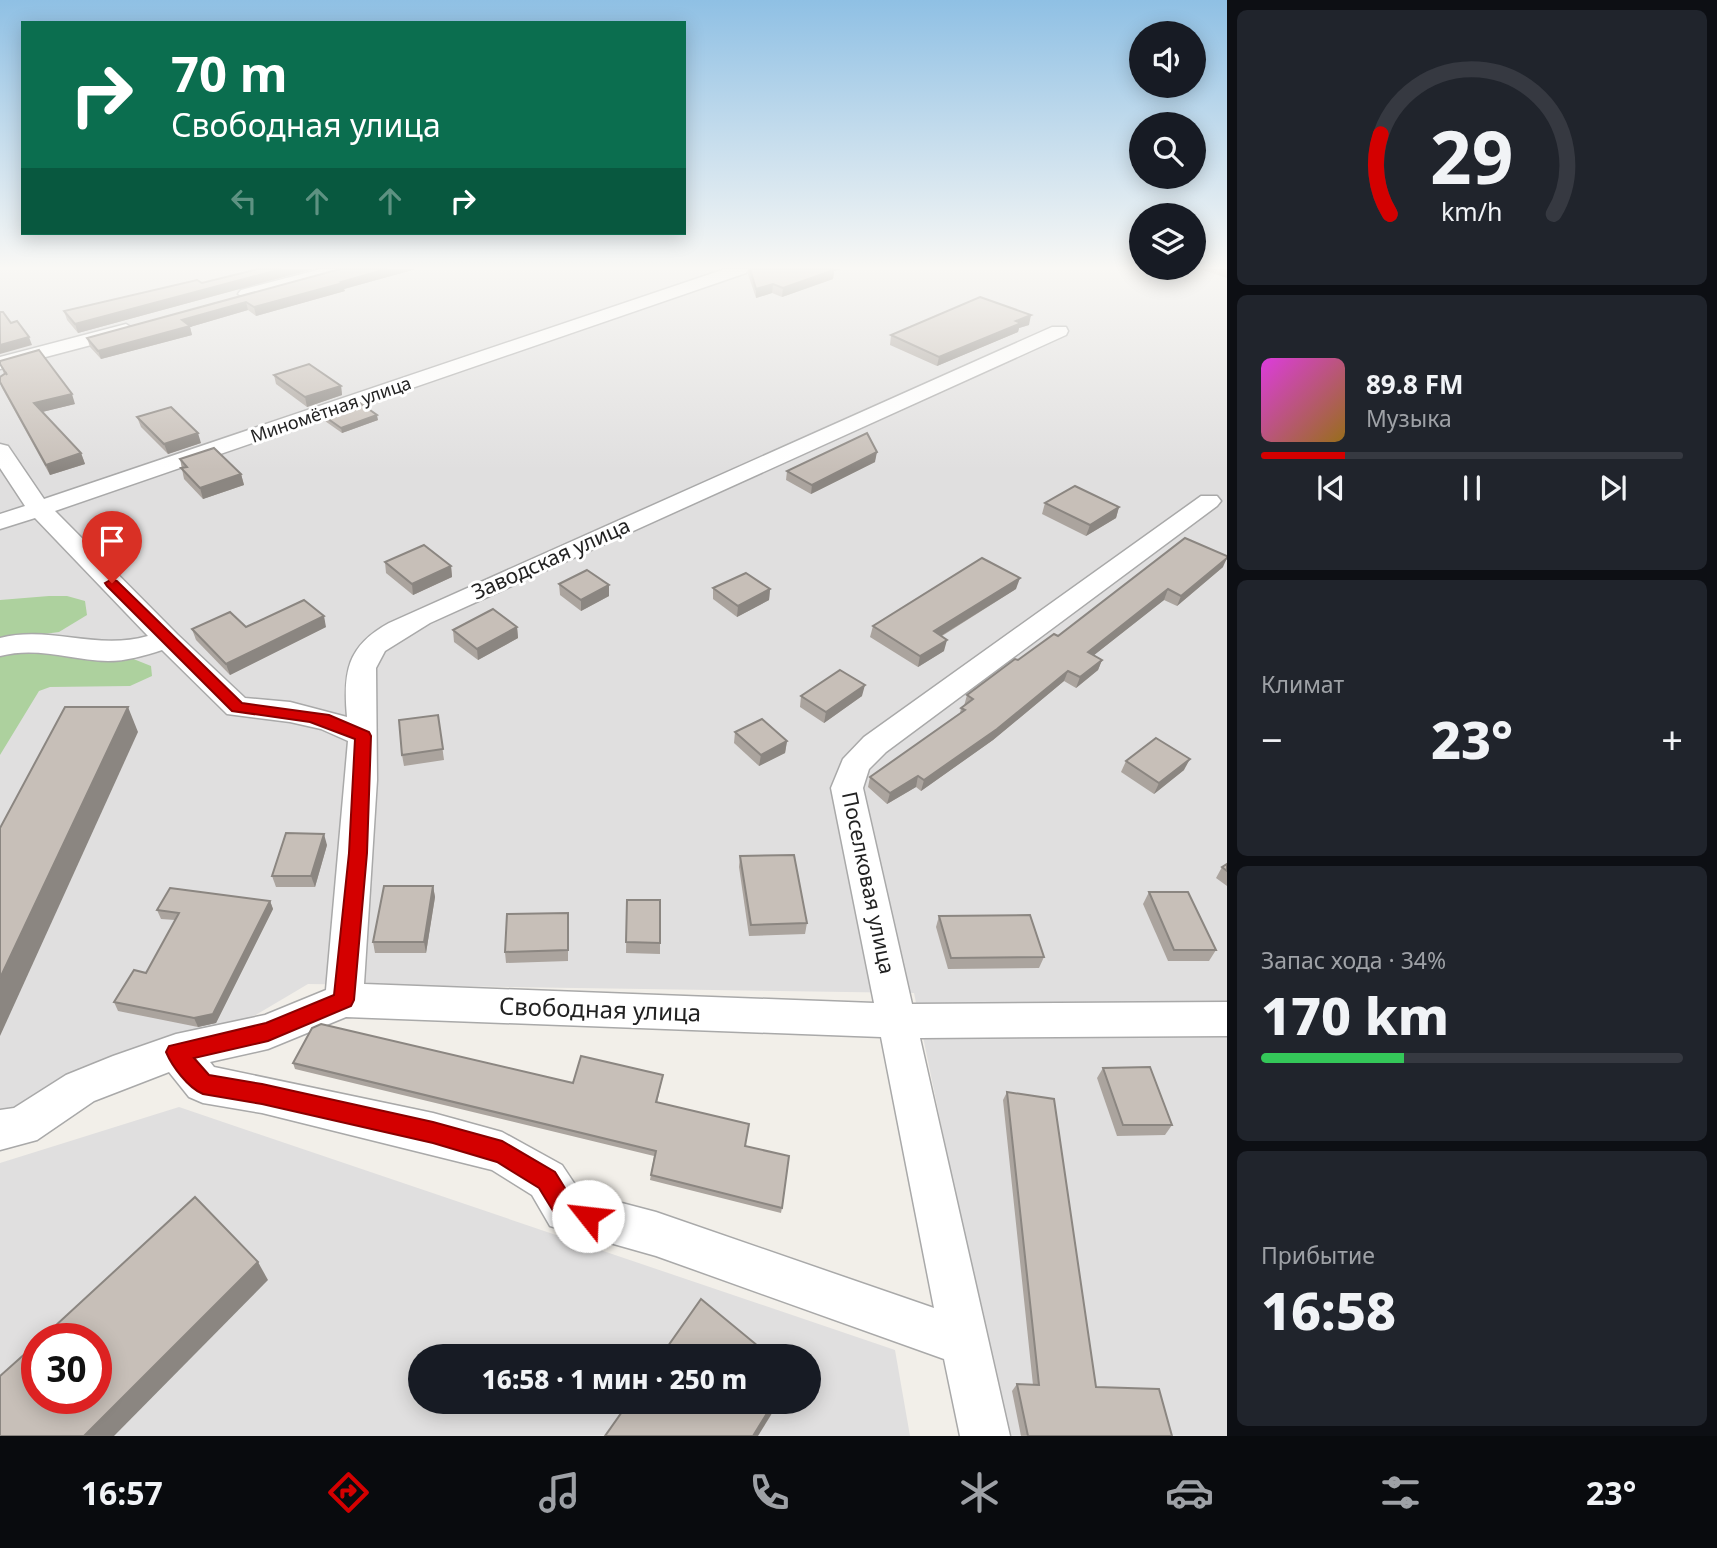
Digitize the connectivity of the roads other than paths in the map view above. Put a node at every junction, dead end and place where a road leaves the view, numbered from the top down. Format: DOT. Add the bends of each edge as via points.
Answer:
graph roads {
  1 [pos="102,336"];
  2 [pos="546,336"];
  3 [pos="1048,336"];
  4 [pos="0,363"];
  5 [pos="0,451"];
  6 [pos="1209,501"];
  7 [pos="39,509"];
  8 [pos="0,522"];
  9 [pos="167,640"];
  10 [pos="0,647"];
  11 [pos="363,736"];
  12 [pos="344,1000"];
  13 [pos="1227,1019"];
  14 [pos="897,1021"];
  15 [pos="176,1052"];
  16 [pos="0,1130"];
  17 [pos="967,1343"];
  18 [pos="985,1436"];
  1 -- 4 [label="street"];
  2 -- 7 [label="street, Миномётная улица"];
  3 -- 11 [label="street, Заводская улица" via="390,635 365,657 360,687"];
  5 -- 7 [label="street"];
  6 -- 14 [label="street, Поселковая улица" via="902,725 850,769 847,788"];
  7 -- 8 [label="street, Миномётная улица"];
  7 -- 9 [label="street"];
  9 -- 10 [label="street" via="108,653 40,643"];
  9 -- 11 [label="street" via="237,707 290,712 329,721"];
  11 -- 12 [label="street, Заводская улица"];
  12 -- 14 [label="street, Свободная улица"];
  12 -- 15 [label="street, Свободная улица" via="268,1032"];
  13 -- 14 [label="street, Свободная улица"];
  14 -- 17 [label="street, Поселковая улица"];
  15 -- 16 [label="street, Свободная улица" via="80,1088 22,1126"];
  15 -- 17 [label="street" via="203,1084 502,1152 547,1180 566,1210 656,1234"];
  17 -- 18 [label="street, Поселковая улица"];
}
